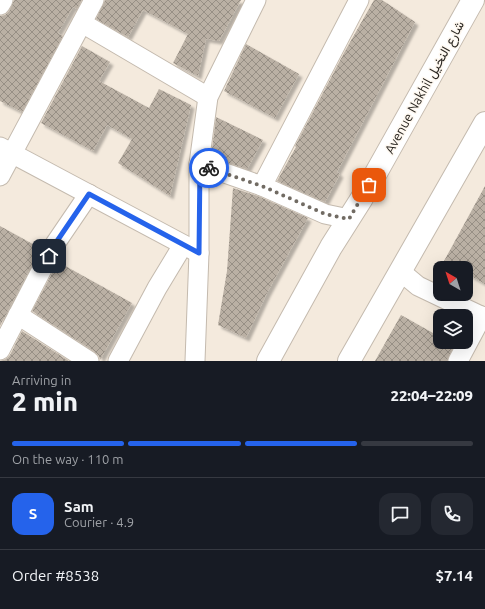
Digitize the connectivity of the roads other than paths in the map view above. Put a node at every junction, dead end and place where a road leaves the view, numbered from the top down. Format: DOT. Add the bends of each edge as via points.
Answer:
graph roads {
  1 [pos="3,0"];
  2 [pos="94,0"];
  3 [pos="256,0"];
  4 [pos="359,0"];
  5 [pos="471,1"];
  6 [pos="0,5"];
  7 [pos="82,24"];
  8 [pos="208,97"];
  9 [pos="485,123"];
  10 [pos="6,150"];
  11 [pos="200,164"];
  12 [pos="0,176"];
  13 [pos="262,186"];
  14 [pos="89,194"];
  15 [pos="349,219"];
  16 [pos="191,249"];
  17 [pos="400,271"];
  18 [pos="18,315"];
  19 [pos="483,317"];
  20 [pos="0,350"];
  21 [pos="89,361"];
  22 [pos="118,361"];
  23 [pos="195,361"];
  24 [pos="268,361"];
  25 [pos="349,361"];
  26 [pos="458,361"];
  1 -- 6 [label="street"];
  2 -- 7 [label="street"];
  3 -- 8 [label="street"];
  4 -- 13 [label="street"];
  5 -- 15 [label="street, Avenue Nakhil شارع النخيل"];
  7 -- 8 [label="street"];
  7 -- 10 [label="street"];
  8 -- 11 [label="street"];
  9 -- 17 [label="street"];
  10 -- 12 [label="street"];
  10 -- 14 [label="street"];
  11 -- 13 [label="street"];
  11 -- 16 [label="street"];
  13 -- 15 [label="street" via="325,214"];
  14 -- 16 [label="street"];
  14 -- 18 [label="street" via="55,244"];
  15 -- 24 [label="street, Avenue Nakhil شارع النخيل"];
  16 -- 22 [label="street" via="157,288"];
  16 -- 23 [label="street"];
  17 -- 19 [label="street" via="418,286"];
  17 -- 25 [label="street"];
  18 -- 20 [label="street"];
  18 -- 21 [label="street"];
  19 -- 26 [label="street"];
}
